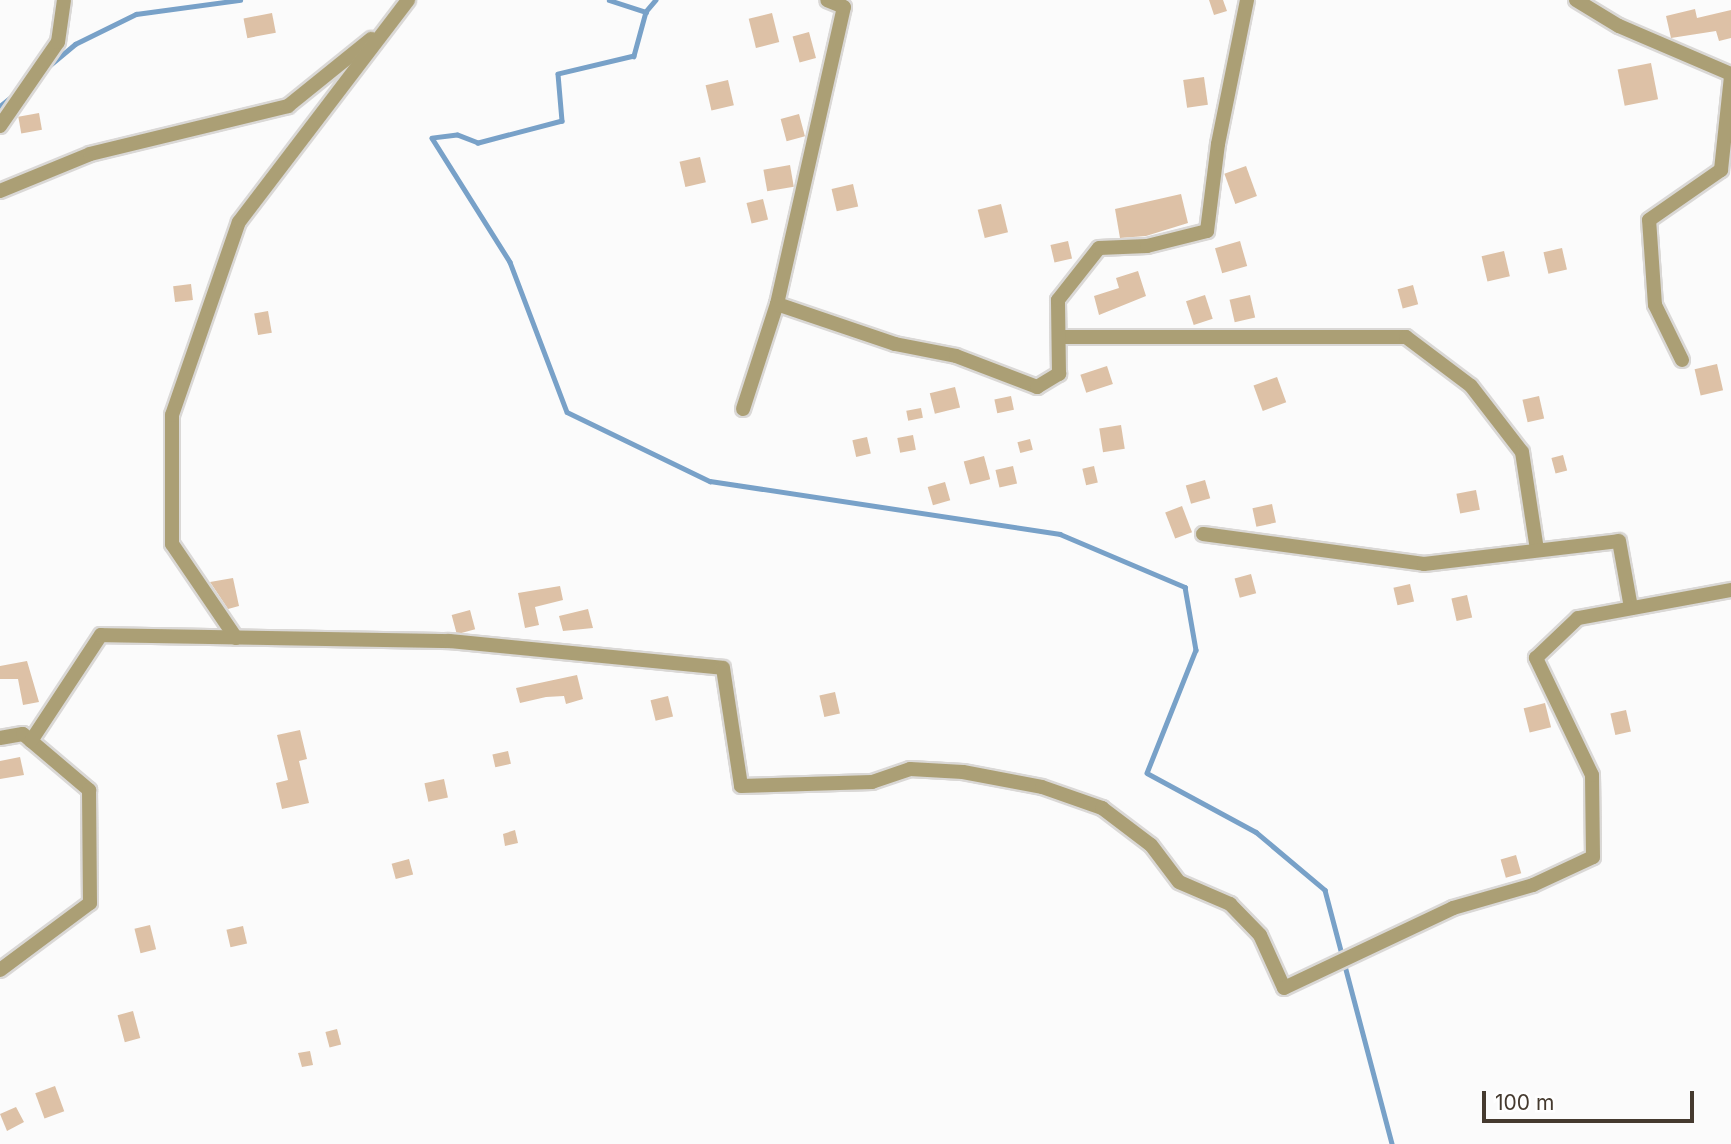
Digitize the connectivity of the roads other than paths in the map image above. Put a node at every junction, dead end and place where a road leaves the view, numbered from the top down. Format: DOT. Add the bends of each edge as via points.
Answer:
graph roads {
  1 [pos="64,0"];
  2 [pos="408,0"];
  3 [pos="827,0"];
  4 [pos="1247,0"];
  5 [pos="1576,0"];
  6 [pos="388,25"];
  7 [pos="1731,75"];
  8 [pos="0,126"];
  9 [pos="0,191"];
  10 [pos="777,304"];
  11 [pos="1060,337"];
  12 [pos="1682,360"];
  13 [pos="743,410"];
  14 [pos="1203,534"];
  15 [pos="1537,550"];
  16 [pos="1731,590"];
  17 [pos="1631,608"];
  18 [pos="236,638"];
  19 [pos="0,738"];
  20 [pos="31,741"];
  21 [pos="0,970"];
  1 -- 8 [label="street" via="58,42"];
  2 -- 6 [label="street"];
  3 -- 10 [label="street" via="844,7"];
  4 -- 11 [label="street" via="1218,144 1207,231 1147,246 1099,248 1058,300"];
  5 -- 7 [label="street" via="1619,26"];
  6 -- 9 [label="street" via="288,106 90,154"];
  6 -- 18 [label="street" via="239,222 172,415 172,544"];
  7 -- 12 [label="street" via="1721,170 1649,220 1655,305"];
  10 -- 11 [label="street" via="895,344 956,356 1037,387 1059,374"];
  10 -- 13 [label="street"];
  11 -- 15 [label="street" via="1406,337 1471,386 1522,452"];
  14 -- 15 [label="street" via="1424,564"];
  15 -- 17 [label="street" via="1619,541"];
  16 -- 17 [label="street"];
  17 -- 18 [label="street" via="1578,618 1536,659 1592,775 1593,857 1533,885 1453,908 1284,988 1260,935 1230,904 1179,882 1151,845 1102,808 1042,787 950,771 910,769 872,782 741,786 723,668 449,641"];
  18 -- 20 [label="street" via="101,635"];
  19 -- 20 [label="street" via="23,734"];
  20 -- 21 [label="street" via="89,790 90,903"];
}
